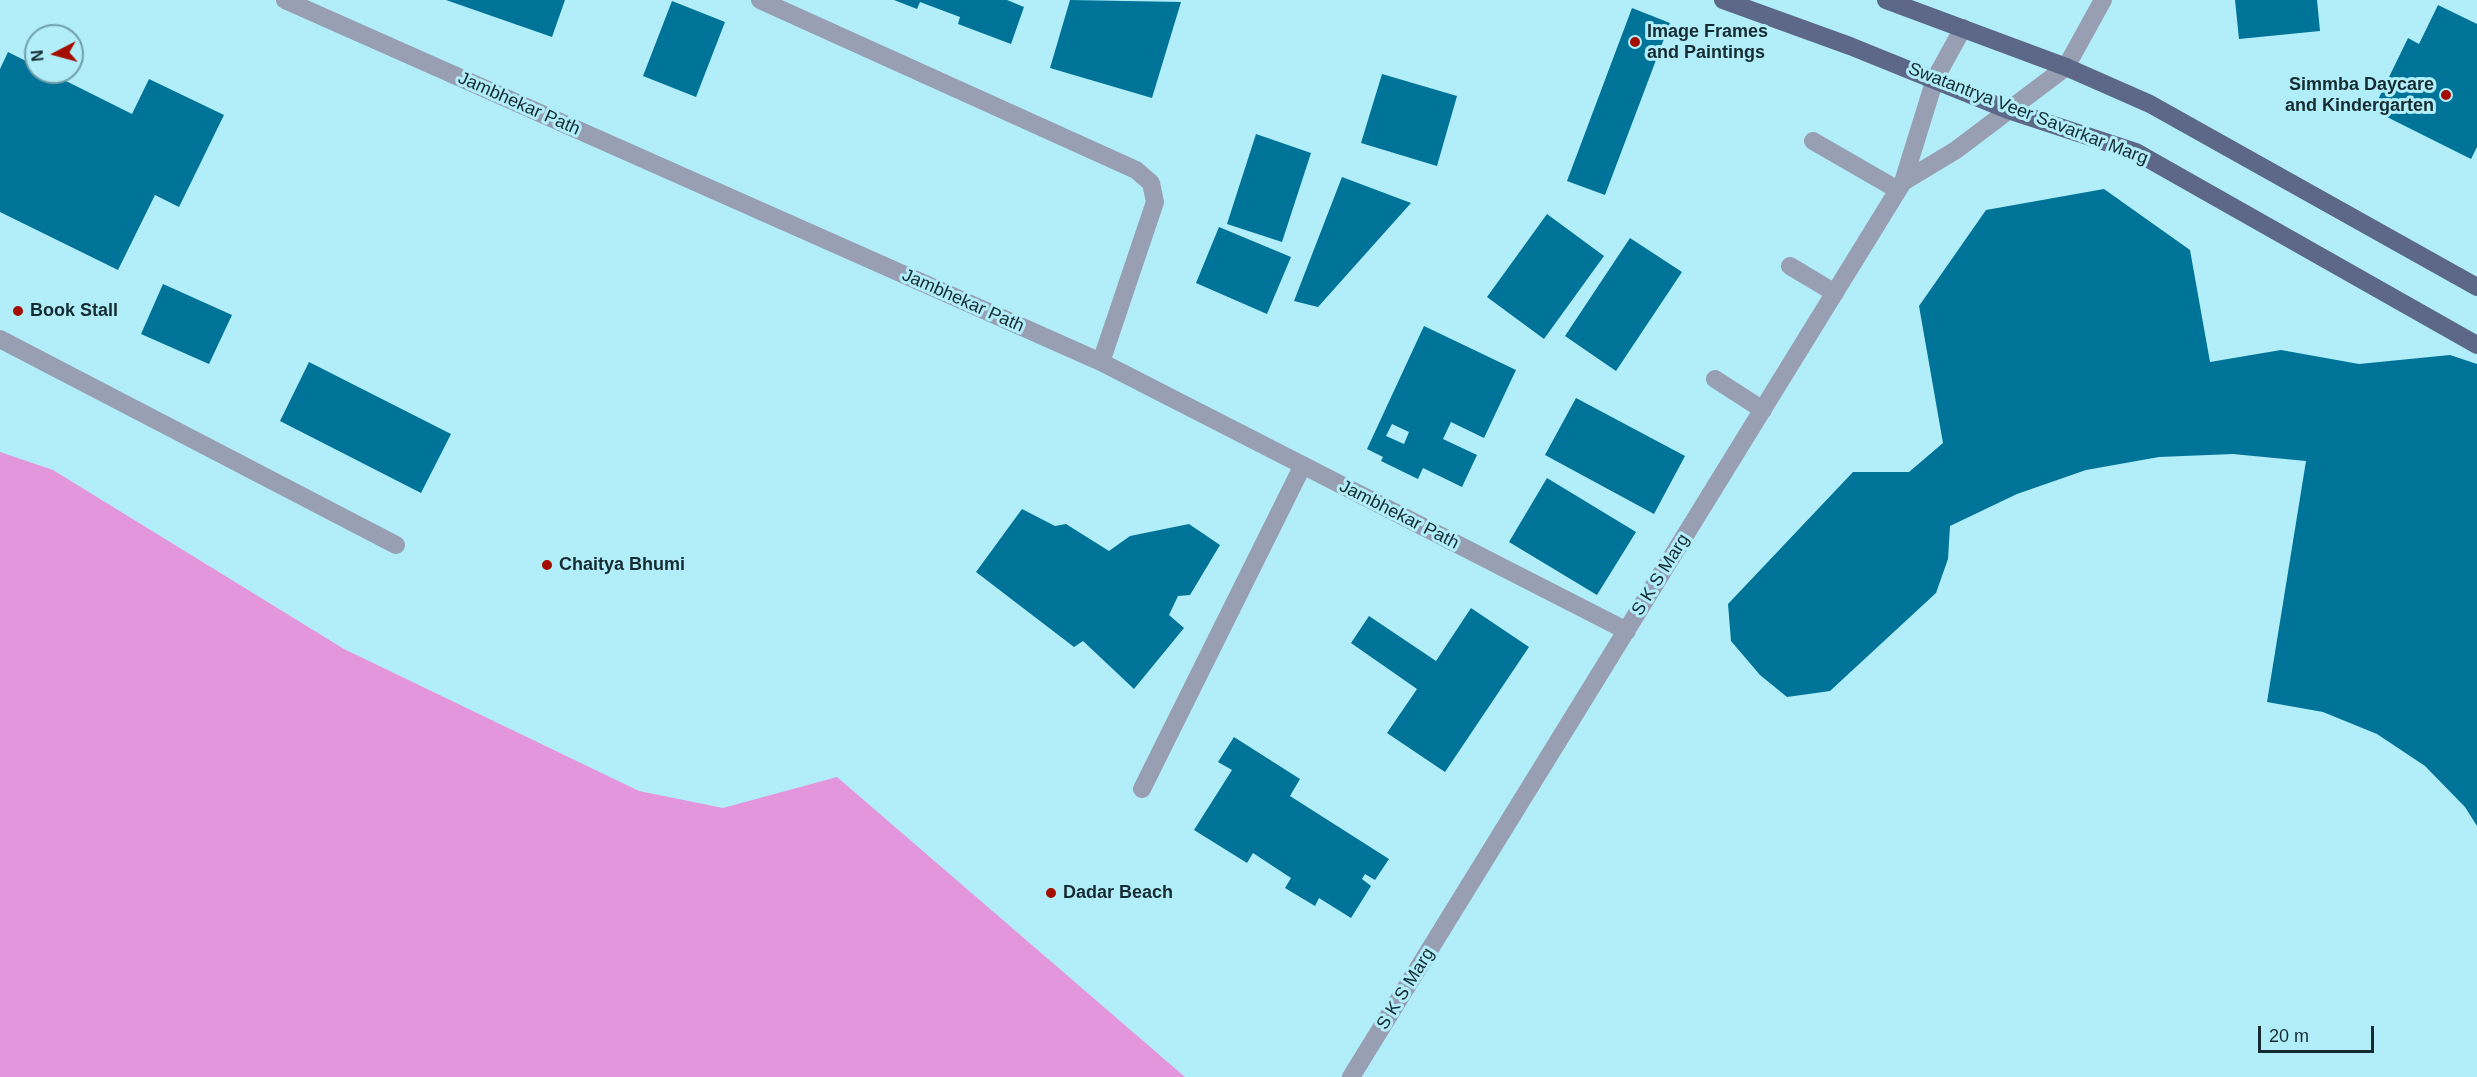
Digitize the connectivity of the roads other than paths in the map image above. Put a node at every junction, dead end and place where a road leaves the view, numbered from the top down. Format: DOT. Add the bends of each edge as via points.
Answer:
graph roads {
  1 [pos="285,0"];
  2 [pos="760,0"];
  3 [pos="1723,0"];
  4 [pos="1886,0"];
  5 [pos="2103,0"];
  6 [pos="1963,28"];
  7 [pos="2066,67"];
  8 [pos="1935,79"];
  9 [pos="2008,110"];
  10 [pos="1813,141"];
  11 [pos="1900,186"];
  12 [pos="1790,266"];
  13 [pos="2477,287"];
  14 [pos="1835,293"];
  15 [pos="0,339"];
  16 [pos="2477,345"];
  17 [pos="1101,363"];
  18 [pos="1715,379"];
  19 [pos="1763,410"];
  20 [pos="1303,465"];
  21 [pos="396,545"];
  22 [pos="1627,631"];
  23 [pos="1142,789"];
  24 [pos="1351,1077"];
  1 -- 17 [label="street, Jambhekar Path"];
  2 -- 17 [label="street" via="1136,170 1151,183 1155,202"];
  3 -- 8 [label="main road, Swatantrya Veer Savarkar Marg"];
  4 -- 6 [label="main road"];
  5 -- 7 [label="street"];
  6 -- 7 [label="main road"];
  6 -- 8 [label="street"];
  7 -- 9 [label="street, S K S Marg"];
  7 -- 13 [label="main road" via="2150,104"];
  8 -- 9 [label="main road, Swatantrya Veer Savarkar Marg"];
  8 -- 11 [label="street"];
  9 -- 11 [label="street, S K S Marg"];
  9 -- 16 [label="main road, Swatantrya Veer Savarkar Marg" via="2136,152"];
  10 -- 11 [label="street"];
  11 -- 14 [label="street, S K S Marg"];
  12 -- 14 [label="street"];
  14 -- 19 [label="street, S K S Marg"];
  15 -- 21 [label="street"];
  17 -- 20 [label="street, Jambhekar Path"];
  18 -- 19 [label="street"];
  19 -- 22 [label="street, S K S Marg"];
  20 -- 22 [label="street, Jambhekar Path"];
  20 -- 23 [label="street"];
  22 -- 24 [label="street, S K S Marg"];
}
